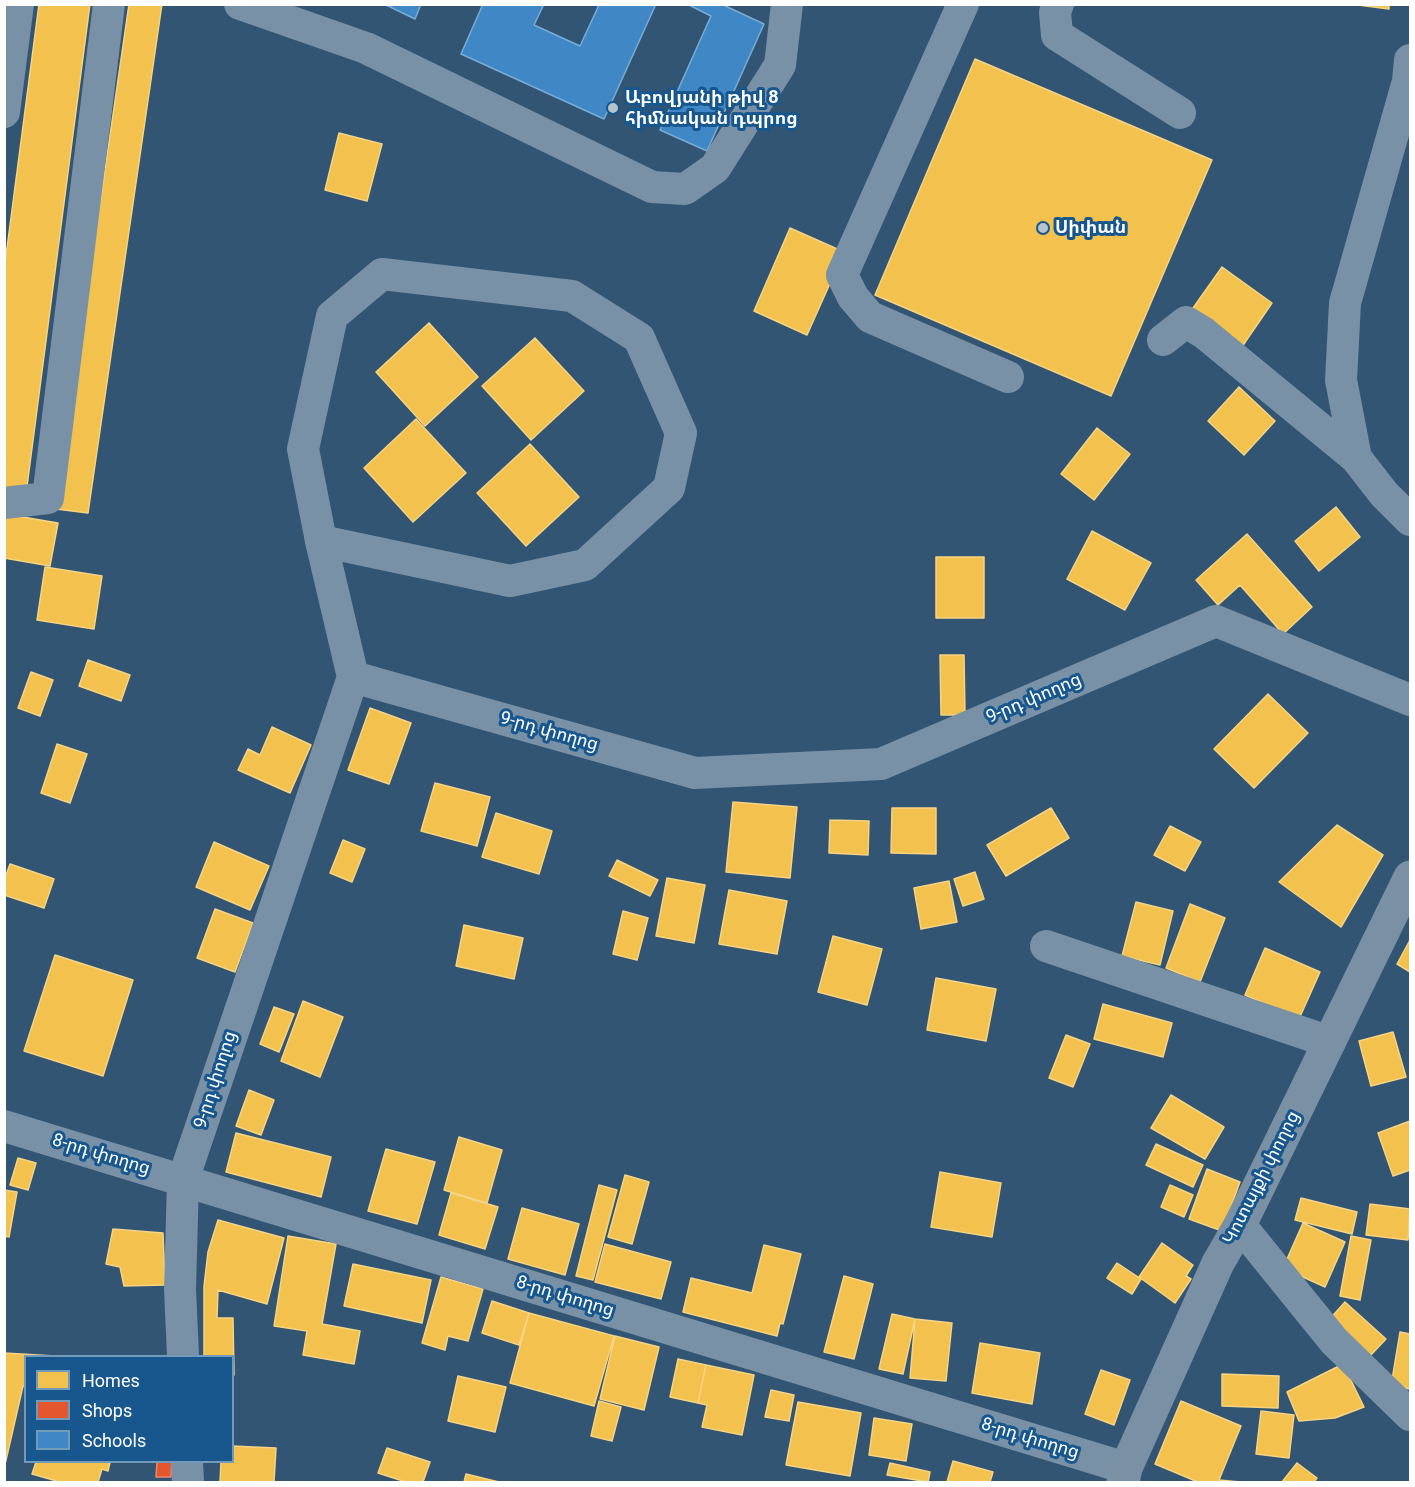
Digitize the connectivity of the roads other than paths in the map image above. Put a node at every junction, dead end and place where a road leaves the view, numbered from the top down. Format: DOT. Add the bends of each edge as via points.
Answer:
graph roads {
  1 [pos="18,4"];
  2 [pos="109,4"];
  3 [pos="240,4"];
  4 [pos="787,4"];
  5 [pos="963,4"];
  6 [pos="1050,7"];
  7 [pos="1410,60"];
  8 [pos="4,112"];
  9 [pos="1180,113"];
  10 [pos="1162,340"];
  11 [pos="1008,377"];
  12 [pos="1356,458"];
  13 [pos="4,503"];
  14 [pos="1410,520"];
  15 [pos="321,540"];
  16 [pos="353,677"];
  17 [pos="1410,700"];
  18 [pos="1410,877"];
  19 [pos="1046,946"];
  20 [pos="1330,1042"];
  21 [pos="4,1126"];
  22 [pos="183,1180"];
  23 [pos="1240,1225"];
  24 [pos="183,1355"];
  25 [pos="1410,1415"];
  26 [pos="187,1463"];
  27 [pos="1125,1475"];
  28 [pos="188,1482"];
  1 -- 8 [label="street"];
  2 -- 13 [label="street" via="48,498"];
  3 -- 4 [label="street" via="366,48 652,187 685,189 715,168 780,65"];
  5 -- 11 [label="street" via="842,275 853,297 870,317"];
  6 -- 9 [label="street" via="1057,34"];
  7 -- 12 [label="street" via="1408,81 1345,303 1341,380"];
  10 -- 12 [label="street" via="1186,322"];
  12 -- 14 [label="street"];
  15 -- 15 [label="street" via="303,449 332,316 382,274 572,296 639,338 681,433 669,488 585,565 510,581"];
  15 -- 16 [label="street"];
  16 -- 17 [label="street, 9-րդ փողոց" via="695,773 881,764 1216,621"];
  16 -- 22 [label="street, 9-րդ փողոց"];
  18 -- 20 [label="main road, Կոտայքի փողոց"];
  19 -- 20 [label="street"];
  20 -- 23 [label="main road, Կոտայքի փողոց"];
  21 -- 22 [label="street, 8-րդ փողոց"];
  22 -- 24 [label="street, 9-րդ փողոց"];
  22 -- 27 [label="street, 8-րդ փողոց"];
  23 -- 25 [label="street" via="1334,1341"];
  23 -- 27 [label="main road, Կոտայքի փողոց" via="1218,1263"];
  26 -- 28 [label="street"];
}
